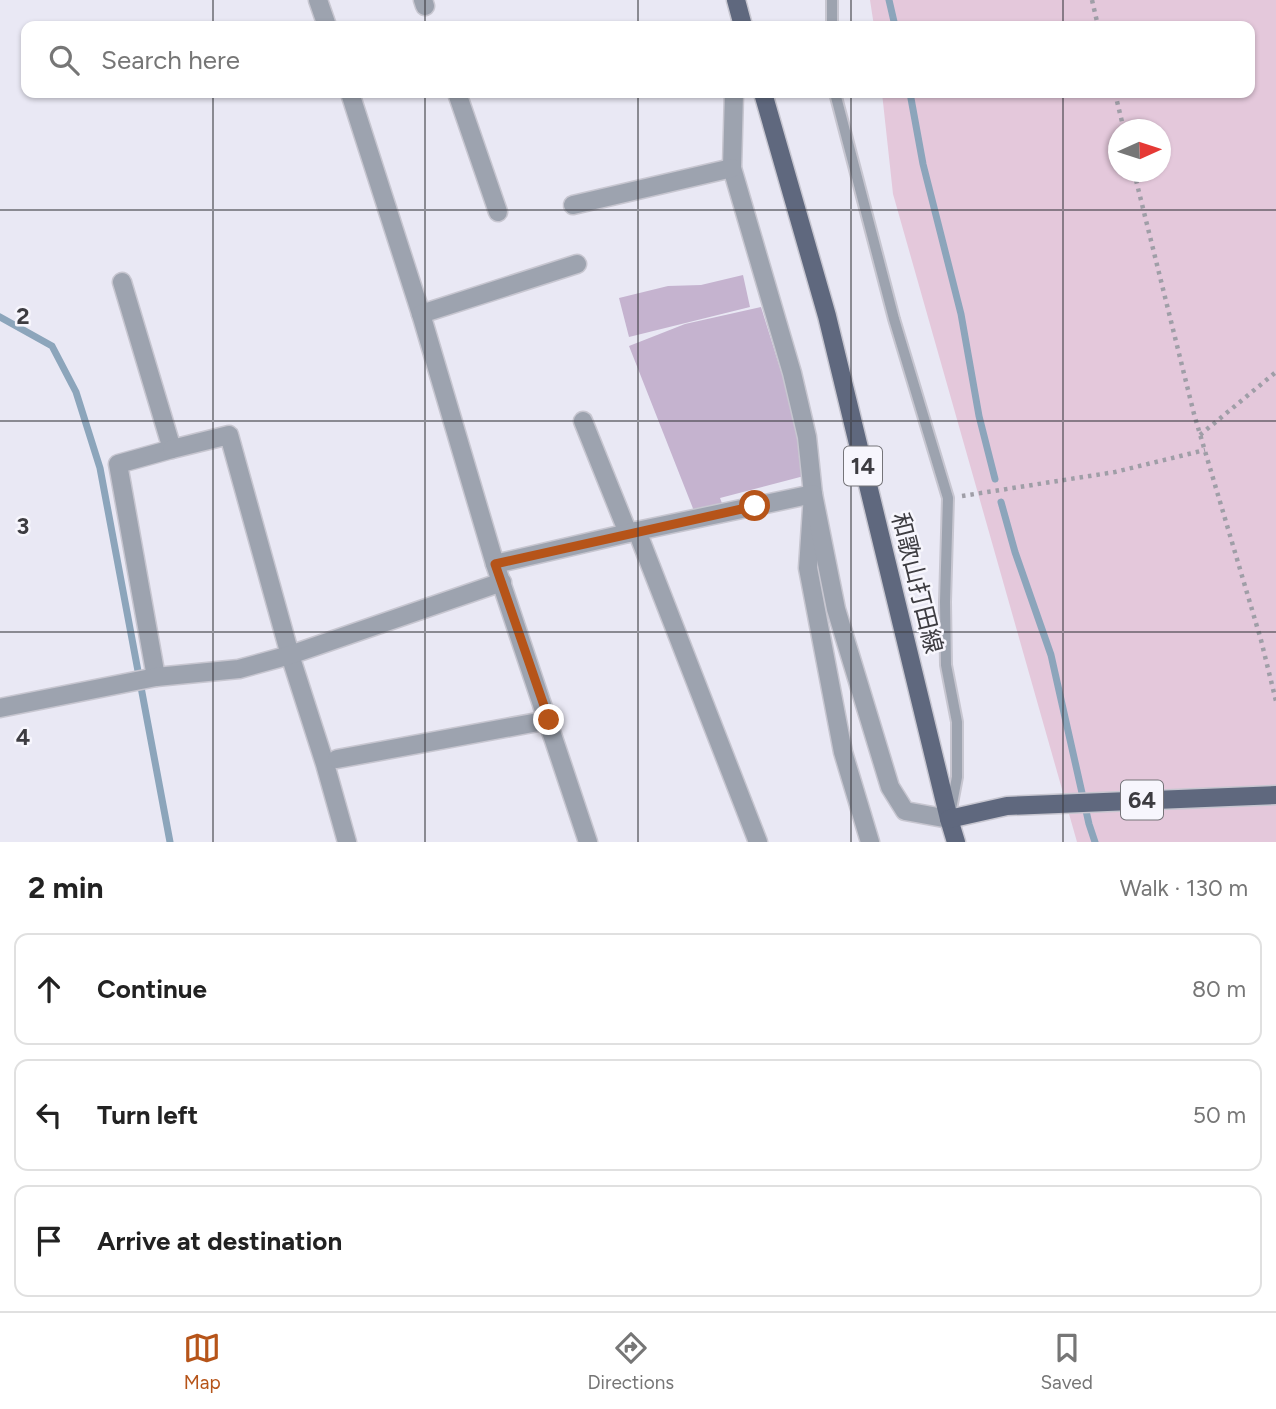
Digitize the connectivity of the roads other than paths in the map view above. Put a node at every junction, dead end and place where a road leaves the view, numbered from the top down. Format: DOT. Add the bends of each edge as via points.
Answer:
graph roads {
  1 [pos="318,0"];
  2 [pos="832,0"];
  3 [pos="736,2"];
  4 [pos="325,21"];
  5 [pos="736,21"];
  6 [pos="742,21"];
  7 [pos="832,21"];
  8 [pos="352,98"];
  9 [pos="459,98"];
  10 [pos="734,98"];
  11 [pos="764,98"];
  12 [pos="836,98"];
  13 [pos="732,168"];
  14 [pos="573,205"];
  15 [pos="498,212"];
  16 [pos="577,264"];
  17 [pos="122,282"];
  18 [pos="421,314"];
  19 [pos="583,421"];
  20 [pos="172,449"];
  21 [pos="813,494"];
  22 [pos="632,532"];
  23 [pos="495,564"];
  24 [pos="502,582"];
  25 [pos="290,655"];
  26 [pos="156,677"];
  27 [pos="0,708"];
  28 [pos="549,720"];
  29 [pos="337,759"];
  30 [pos="1276,795"];
  31 [pos="949,819"];
  32 [pos="346,842"];
  33 [pos="588,842"];
  34 [pos="758,842"];
  35 [pos="870,842"];
  36 [pos="956,842"];
  1 -- 4 [label="street"];
  2 -- 7 [label="lane"];
  3 -- 5 [label="street"];
  3 -- 6 [label="main road"];
  8 -- 18 [label="street"];
  9 -- 15 [label="street"];
  10 -- 13 [label="street"];
  11 -- 31 [label="main road, 和歌山打田線 / 14" via="827,316"];
  12 -- 31 [label="lane" via="947,498 946,665 957,722 957,777"];
  13 -- 14 [label="street"];
  13 -- 21 [label="street" via="792,373 807,438"];
  16 -- 18 [label="street"];
  17 -- 20 [label="street"];
  18 -- 23 [label="street"];
  19 -- 22 [label="street"];
  20 -- 25 [label="street" via="229,435"];
  20 -- 26 [label="street" via="118,464"];
  21 -- 22 [label="street"];
  21 -- 31 [label="street" via="836,609 890,787 905,811"];
  21 -- 35 [label="street" via="808,568 843,752"];
  22 -- 23 [label="street"];
  22 -- 34 [label="street"];
  23 -- 24 [label="street"];
  24 -- 25 [label="street"];
  24 -- 28 [label="street"];
  25 -- 26 [label="street" via="239,669"];
  25 -- 32 [label="street"];
  26 -- 27 [label="street"];
  28 -- 29 [label="street"];
  28 -- 33 [label="street"];
  30 -- 31 [label="main road, 64" via="1007,806"];
  31 -- 36 [label="main road, 和歌山打田線 / 14"];
}
